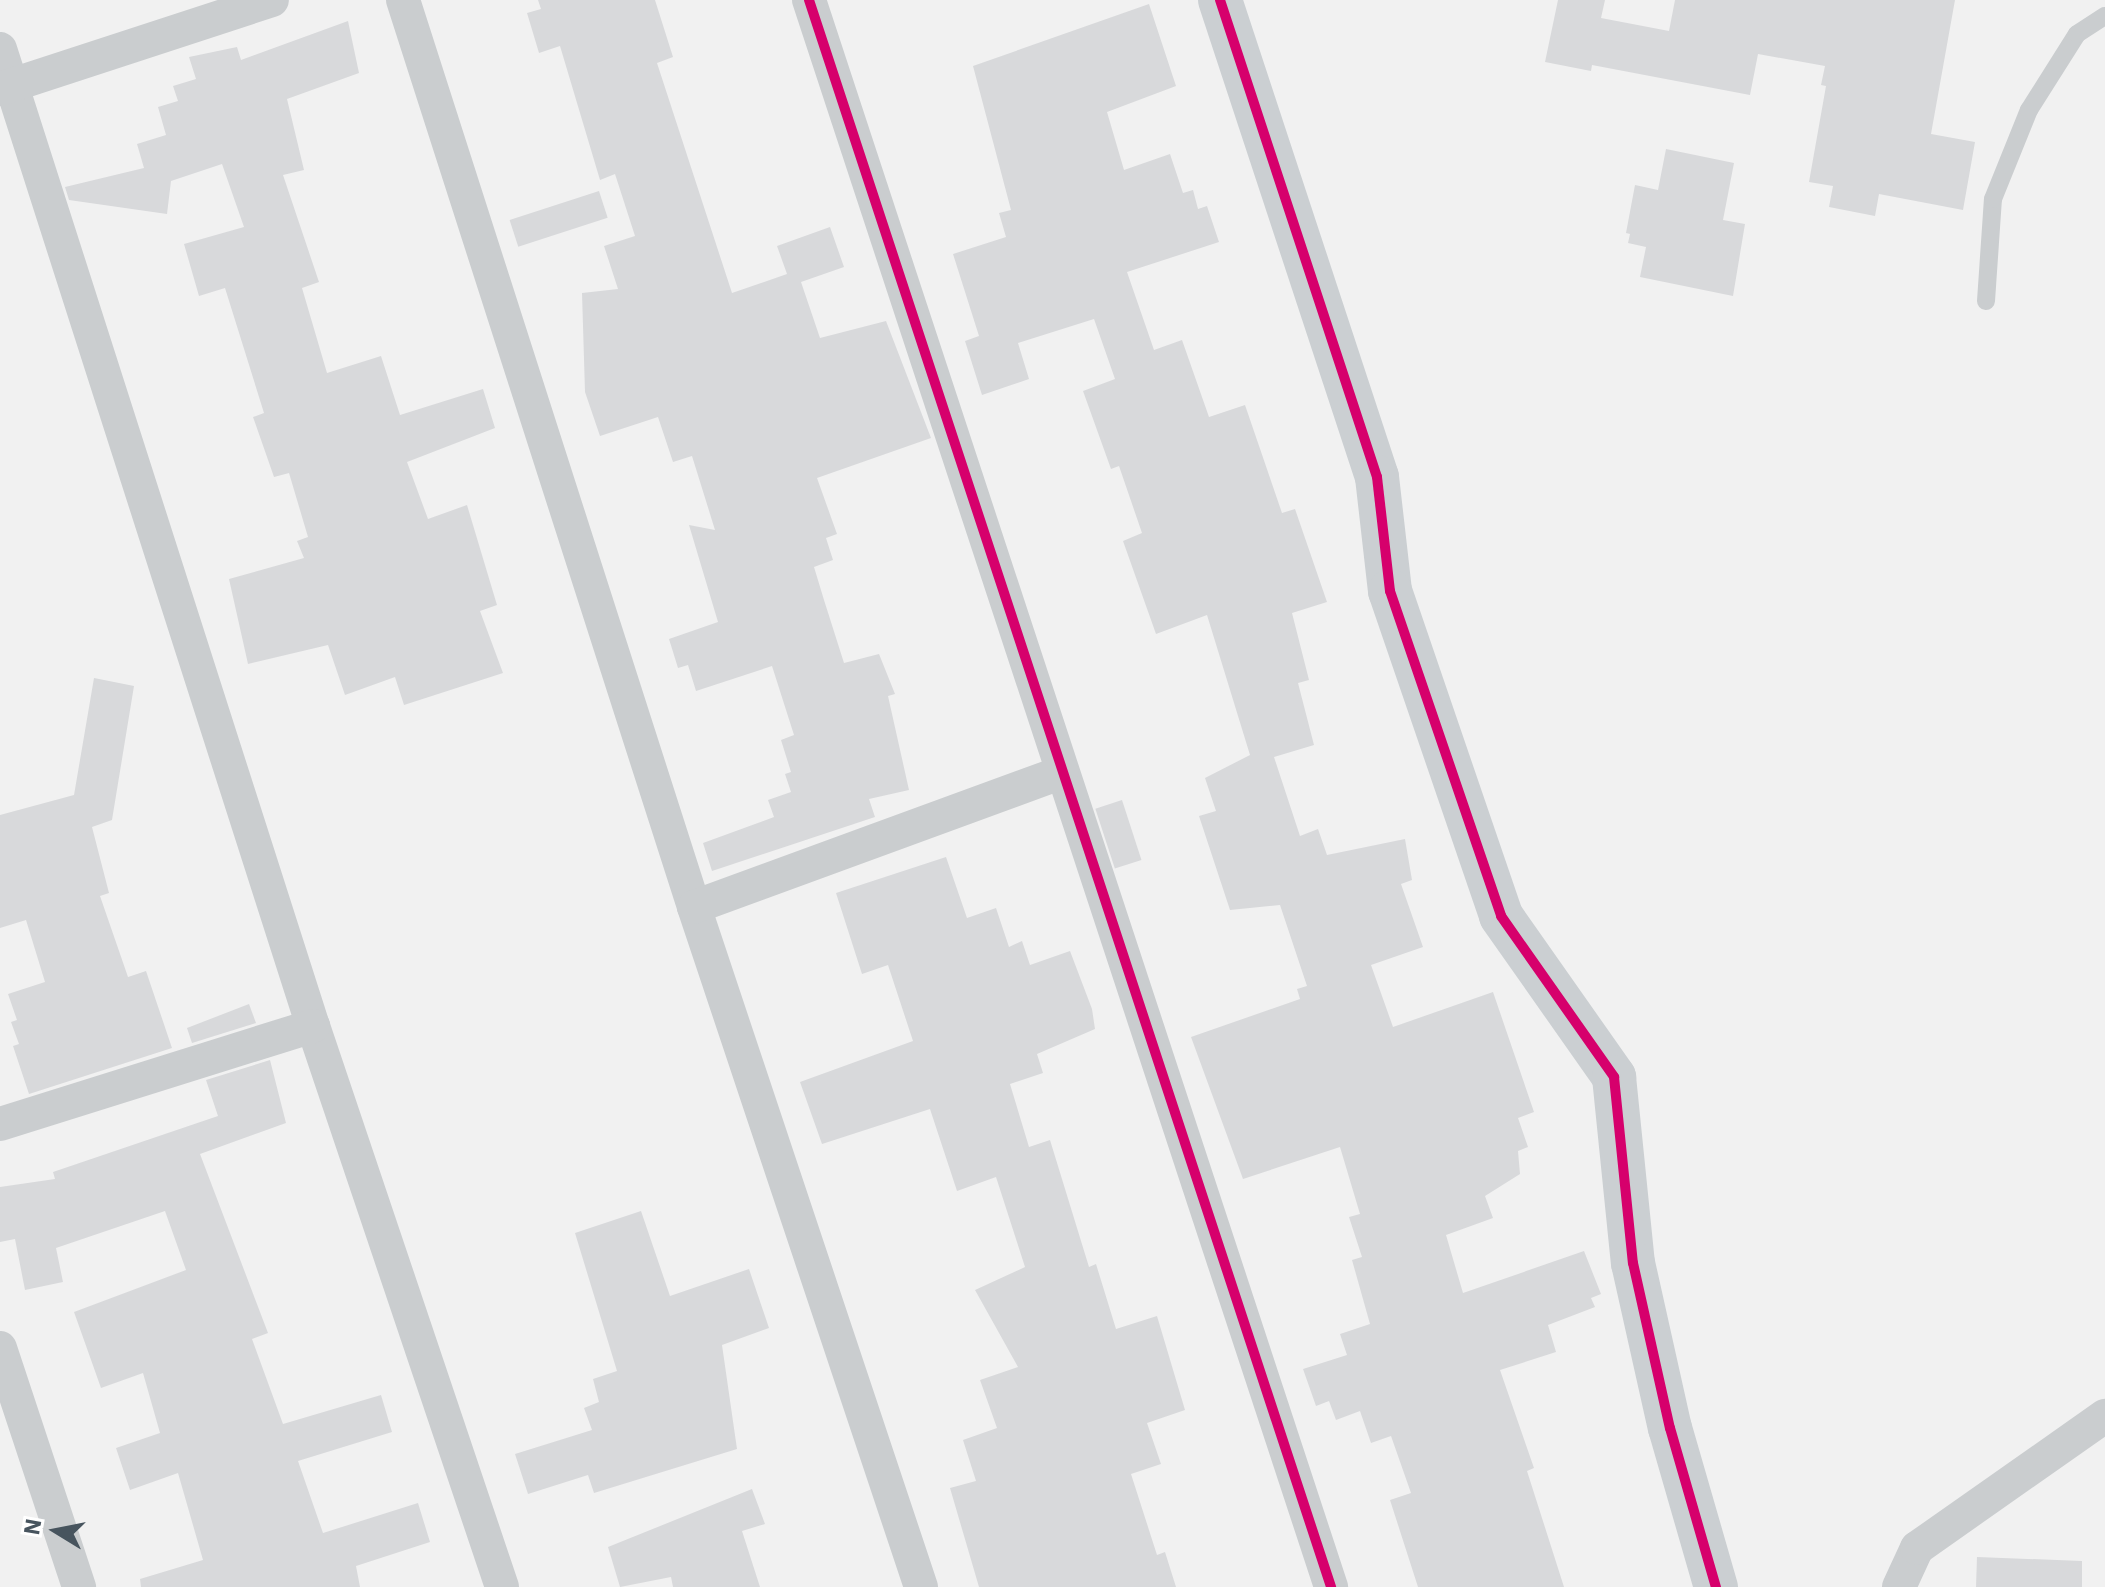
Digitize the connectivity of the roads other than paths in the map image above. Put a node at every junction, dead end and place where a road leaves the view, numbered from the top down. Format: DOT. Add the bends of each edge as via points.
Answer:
graph roads {
  1 [pos="272,0"];
  2 [pos="403,0"];
  3 [pos="809,0"];
  4 [pos="1220,0"];
  5 [pos="2105,16"];
  6 [pos="0,49"];
  7 [pos="6,87"];
  8 [pos="1986,301"];
  9 [pos="1061,773"];
  10 [pos="694,907"];
  11 [pos="313,1026"];
  12 [pos="0,1124"];
  13 [pos="0,1348"];
  14 [pos="2105,1416"];
  15 [pos="79,1587"];
  16 [pos="502,1587"];
  17 [pos="921,1587"];
  18 [pos="1331,1587"];
  19 [pos="1716,1587"];
  20 [pos="1899,1587"];
  1 -- 7 [label="street"];
  2 -- 10 [label="street"];
  3 -- 9 [label="street"];
  4 -- 19 [label="street" via="1377,477 1390,591 1501,916 1614,1077 1633,1263 1670,1428"];
  5 -- 8 [label="lane" via="2077,34 2029,110 1993,199"];
  6 -- 7 [label="street"];
  7 -- 11 [label="street"];
  9 -- 10 [label="street"];
  9 -- 18 [label="street"];
  10 -- 17 [label="street"];
  11 -- 12 [label="street"];
  11 -- 16 [label="street"];
  13 -- 15 [label="street"];
  14 -- 20 [label="street" via="1917,1548"];
}
